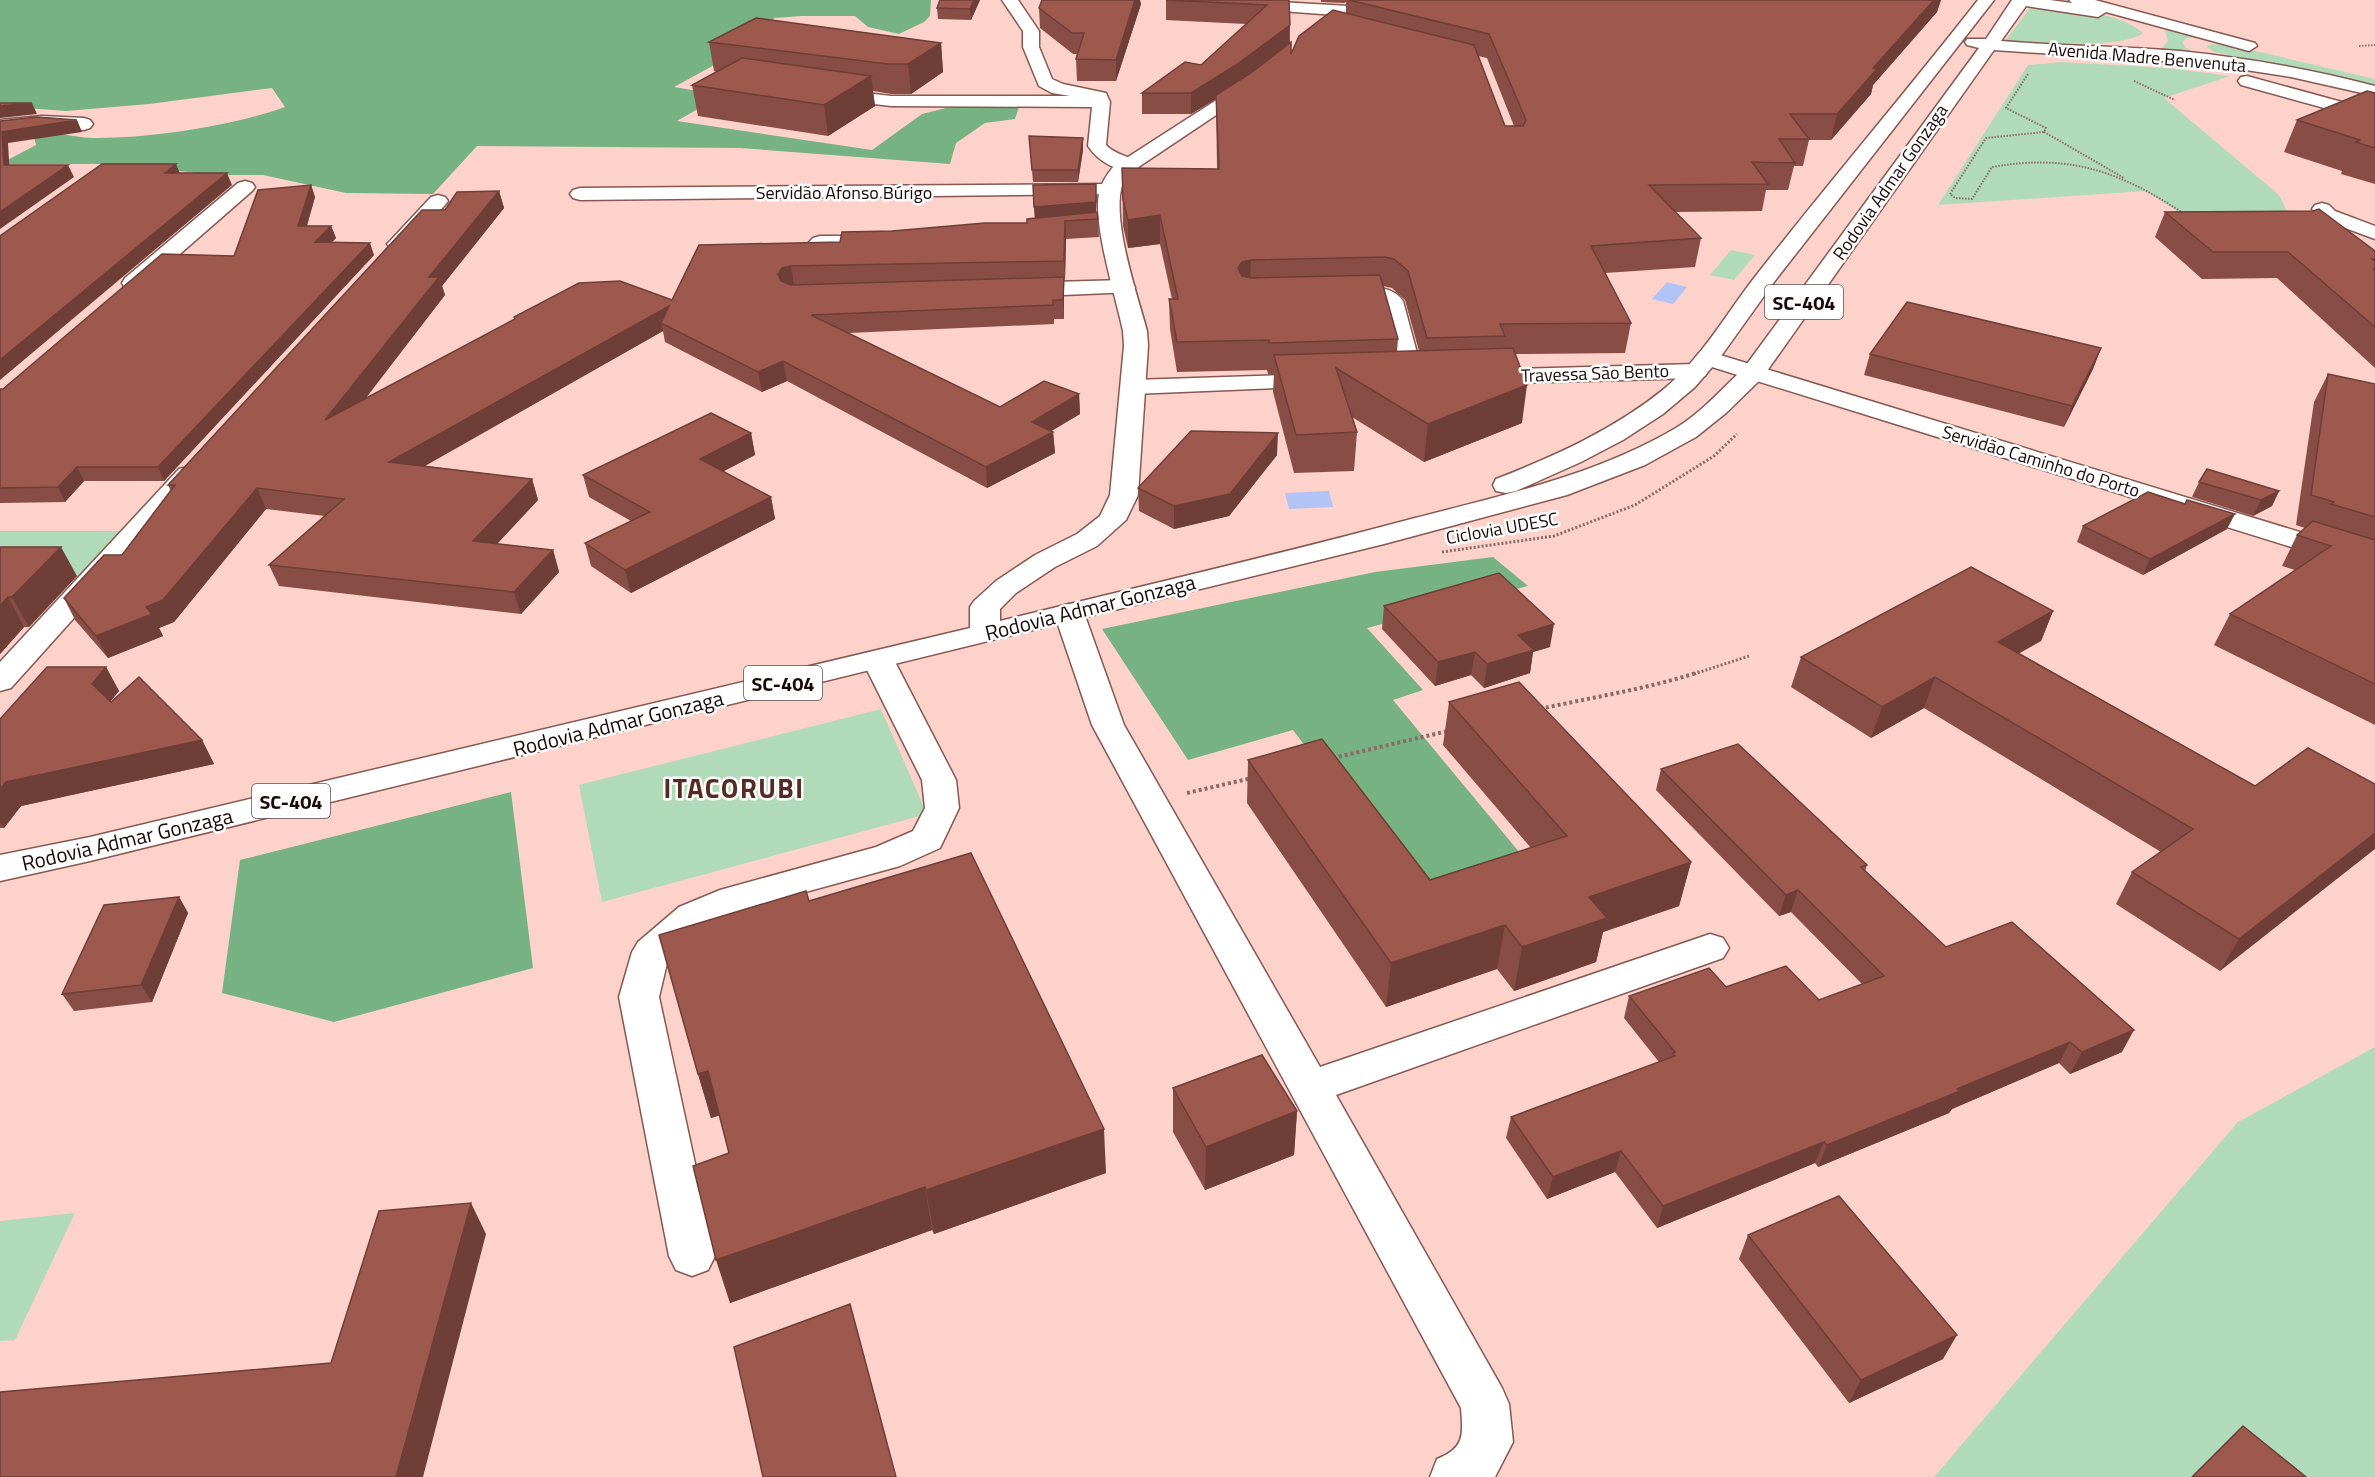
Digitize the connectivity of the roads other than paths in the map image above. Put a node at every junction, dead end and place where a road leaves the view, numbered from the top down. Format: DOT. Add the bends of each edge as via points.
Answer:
graph roads {
  1 [pos="1010,0"];
  2 [pos="1253,0"];
  3 [pos="2021,0"];
  4 [pos="2077,0"];
  5 [pos="1979,3"];
  6 [pos="1356,6"];
  7 [pos="2147,20"];
  8 [pos="1321,33"];
  9 [pos="1956,39"];
  10 [pos="2229,41"];
  11 [pos="1989,44"];
  12 [pos="2107,51"];
  13 [pos="2209,59"];
  14 [pos="1269,73"];
  15 [pos="2375,77"];
  16 [pos="2247,81"];
  17 [pos="809,91"];
  18 [pos="2375,91"];
  19 [pos="1101,102"];
  20 [pos="2375,117"];
  21 [pos="84,124"];
  22 [pos="0,126"];
  23 [pos="1130,165"];
  24 [pos="245,187"];
  25 [pos="1109,190"];
  26 [pos="580,194"];
  27 [pos="438,201"];
  28 [pos="2322,209"];
  29 [pos="2375,233"];
  30 [pos="894,241"];
  31 [pos="820,242"];
  32 [pos="383,261"];
  33 [pos="1124,287"];
  34 [pos="995,290"];
  35 [pos="1320,295"];
  36 [pos="118,296"];
  37 [pos="1702,364"];
  38 [pos="1753,373"];
  39 [pos="1335,381"];
  40 [pos="1133,387"];
  41 [pos="208,453"];
  42 [pos="1374,538"];
  43 [pos="2375,564"];
  44 [pos="1069,613"];
  45 [pos="985,633"];
  46 [pos="878,660"];
  47 [pos="0,681"];
  48 [pos="0,868"];
  49 [pos="1710,948"];
  50 [pos="1311,1087"];
  51 [pos="692,1256"];
  52 [pos="1455,1477"];
  1 -- 19 [label="main road" via="1031,31 1031,47 1045,82 1058,89 1092,94 1100,97"];
  2 -- 6 [label="main road" via="1281,6"];
  3 -- 7 [label="main road, Avenida Madre Benvenuta"];
  3 -- 11 [label="main road, Rodovia Admar Gonzaga / SC-404"];
  4 -- 7 [label="main road, Avenida Madre Benvenuta"];
  5 -- 9 [label="main road, Rodovia Admar Gonzaga / SC-404"];
  6 -- 8 [label="main road"];
  7 -- 10 [label="main road, Avenida Madre Benvenuta"];
  7 -- 12 [label="main road" via="2156,29 2156,36 2147,43"];
  9 -- 11 [label="main road, Avenida Madre Benvenuta"];
  9 -- 37 [label="main road, Rodovia Admar Gonzaga / SC-404" via="1755,291"];
  10 -- 13 [label="main road" via="2206,42 2195,47"];
  10 -- 15 [label="main road, Avenida Madre Benvenuta"];
  11 -- 12 [label="main road, Avenida Madre Benvenuta"];
  11 -- 38 [label="main road, Rodovia Admar Gonzaga / SC-404"];
  12 -- 13 [label="main road, Avenida Madre Benvenuta"];
  13 -- 18 [label="main road, Avenida Madre Benvenuta" via="2280,69"];
  14 -- 23 [label="main road"];
  16 -- 20 [label="main road"];
  17 -- 19 [label="main road" via="891,101"];
  19 -- 23 [label="main road" via="1097,146 1106,157"];
  21 -- 22 [label="main road" via="42,121"];
  23 -- 25 [label="main road" via="1115,176"];
  24 -- 36 [label="main road"];
  25 -- 26 [label="main road, Servidão Afonso Búrigo"];
  25 -- 33 [label="main road" via="1098,223"];
  27 -- 32 [label="main road"];
  28 -- 29 [label="main road"];
  30 -- 31 [label="main road"];
  33 -- 34 [label="main road"];
  33 -- 40 [label="main road" via="1135,331"];
  35 -- 37 [label="main road, Travessa São Bento" via="1375,294 1392,301 1424,378"];
  37 -- 38 [label="main road, Servidão Caminho do Porto"];
  37 -- 42 [label="main road, Rodovia Admar Gonzaga / SC-404" via="1650,411 1599,442 1531,475"];
  38 -- 42 [label="main road, Rodovia Admar Gonzaga / SC-404" via="1687,432 1636,459 1557,489"];
  38 -- 43 [label="main road, Servidão Caminho do Porto"];
  39 -- 40 [label="main road"];
  40 -- 45 [label="main road" via="1124,495 1112,520 1087,540 1006,586 985,607"];
  41 -- 47 [label="main road"];
  42 -- 44 [label="main road, Rodovia Admar Gonzaga / SC-404"];
  44 -- 45 [label="main road, Rodovia Admar Gonzaga / SC-404"];
  44 -- 50 [label="main road" via="1108,725"];
  45 -- 46 [label="main road, Rodovia Admar Gonzaga / SC-404"];
  46 -- 48 [label="main road, Rodovia Admar Gonzaga / SC-404"];
  46 -- 51 [label="main road" via="939,780 942,808 927,838 887,857 733,899 692,917 651,952 639,997"];
  49 -- 50 [label="main road"];
  50 -- 52 [label="main road" via="1485,1404 1488,1442 1469,1472"];
}
